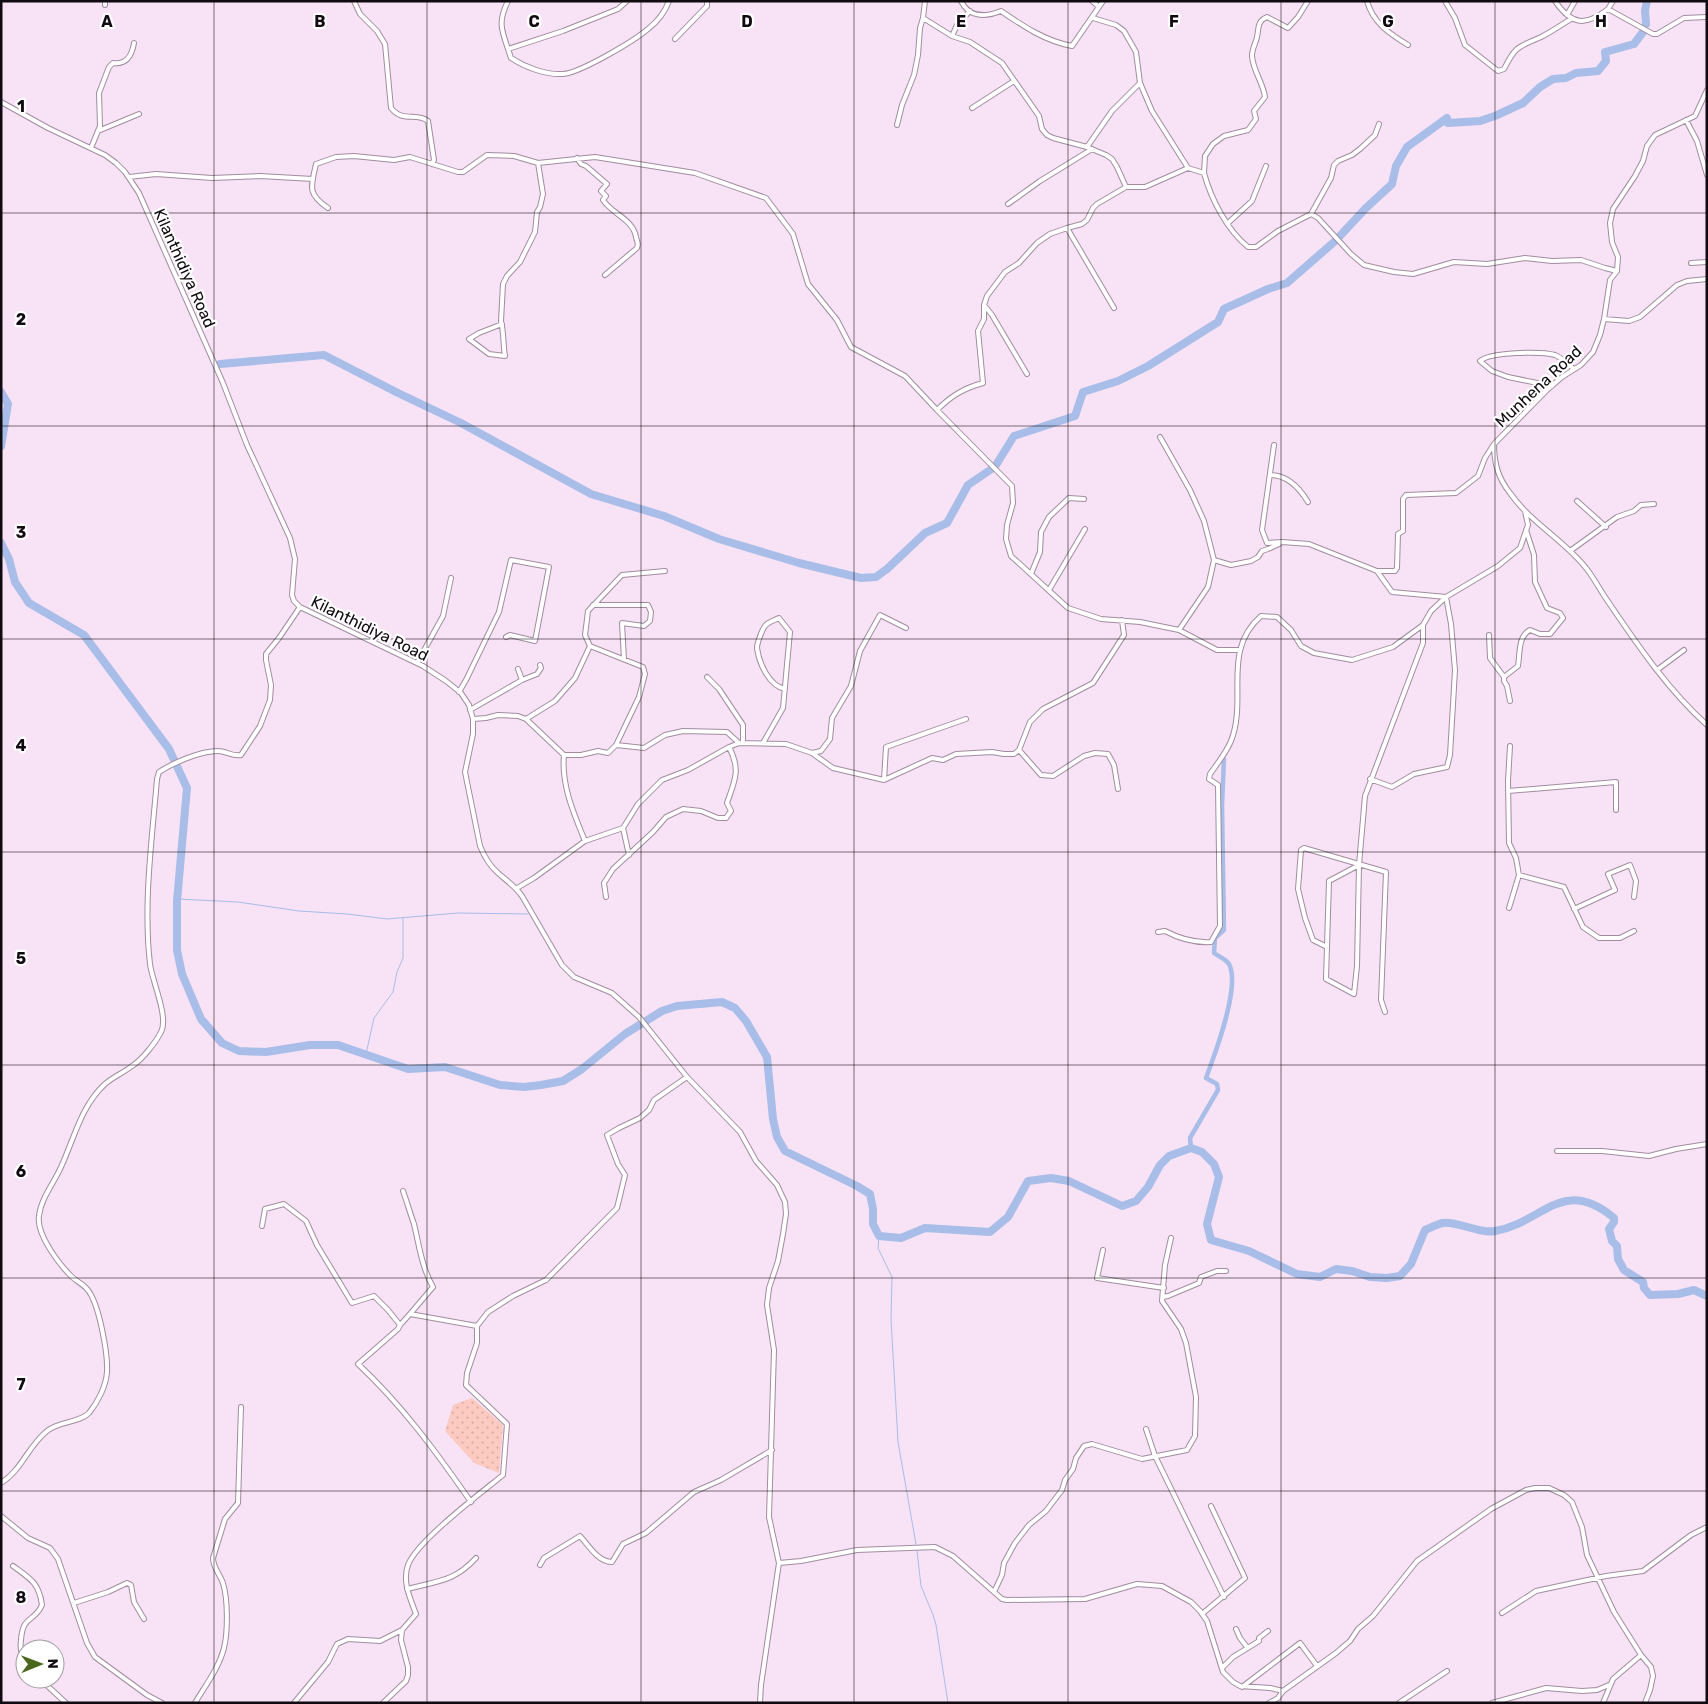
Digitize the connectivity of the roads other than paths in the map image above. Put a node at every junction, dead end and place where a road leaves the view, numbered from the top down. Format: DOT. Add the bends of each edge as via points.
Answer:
graph roads {
  1 [pos="354,1"];
  2 [pos="508,1"];
  3 [pos="627,1"];
  4 [pos="670,1"];
  5 [pos="707,1"];
  6 [pos="926,1"];
  7 [pos="961,1"];
  8 [pos="1092,1"];
  9 [pos="1103,1"];
  10 [pos="1308,1"];
  11 [pos="1367,1"];
  12 [pos="1445,1"];
  13 [pos="1555,1"];
  14 [pos="1575,1"];
  15 [pos="1613,1"];
  16 [pos="1098,6"];
  17 [pos="1608,8"];
  18 [pos="970,11"];
  19 [pos="1567,15"];
  20 [pos="1707,17"];
  21 [pos="923,18"];
  22 [pos="1093,18"];
  23 [pos="1571,18"];
  24 [pos="952,36"];
  25 [pos="675,39"];
  26 [pos="134,43"];
  27 [pos="1408,44"];
  28 [pos="508,49"];
  29 [pos="1014,81"];
  30 [pos="1140,83"];
  31 [pos="1707,90"];
  32 [pos="1,102"];
  33 [pos="972,108"];
  34 [pos="139,114"];
  35 [pos="1686,120"];
  36 [pos="1379,124"];
  37 [pos="898,125"];
  38 [pos="98,131"];
  39 [pos="1087,147"];
  40 [pos="91,148"];
  41 [pos="1092,149"];
  42 [pos="578,158"];
  43 [pos="538,163"];
  44 [pos="432,164"];
  45 [pos="1266,166"];
  46 [pos="1188,168"];
  47 [pos="1204,173"];
  48 [pos="1707,175"];
  49 [pos="129,178"];
  50 [pos="313,179"];
  51 [pos="1126,187"];
  52 [pos="1008,204"];
  53 [pos="328,208"];
  54 [pos="1311,214"];
  55 [pos="1228,223"];
  56 [pos="1067,228"];
  57 [pos="1707,262"];
  58 [pos="1691,263"];
  59 [pos="1617,271"];
  60 [pos="605,275"];
  61 [pos="1707,279"];
  62 [pos="984,305"];
  63 [pos="1114,308"];
  64 [pos="1604,319"];
  65 [pos="502,324"];
  66 [pos="1574,369"];
  67 [pos="1027,374"];
  68 [pos="1552,386"];
  69 [pos="936,410"];
  70 [pos="1160,436"];
  71 [pos="1494,444"];
  72 [pos="1274,445"];
  73 [pos="1270,475"];
  74 [pos="1084,499"];
  75 [pos="1577,501"];
  76 [pos="1308,502"];
  77 [pos="1654,504"];
  78 [pos="1525,510"];
  79 [pos="1606,527"];
  80 [pos="1085,529"];
  81 [pos="1526,530"];
  82 [pos="1282,542"];
  83 [pos="1570,551"];
  84 [pos="1214,560"];
  85 [pos="665,571"];
  86 [pos="1377,571"];
  87 [pos="1031,574"];
  88 [pos="451,578"];
  89 [pos="1049,590"];
  90 [pos="1446,597"];
  91 [pos="593,605"];
  92 [pos="300,607"];
  93 [pos="1122,620"];
  94 [pos="1423,625"];
  95 [pos="906,628"];
  96 [pos="1179,630"];
  97 [pos="1490,635"];
  98 [pos="506,637"];
  99 [pos="590,646"];
  100 [pos="1239,650"];
  101 [pos="1684,650"];
  102 [pos="624,659"];
  103 [pos="417,663"];
  104 [pos="540,664"];
  105 [pos="518,669"];
  106 [pos="1657,670"];
  107 [pos="707,677"];
  108 [pos="1504,677"];
  109 [pos="522,680"];
  110 [pos="785,689"];
  111 [pos="459,692"];
  112 [pos="1510,701"];
  113 [pos="470,710"];
  114 [pos="473,719"];
  115 [pos="526,719"];
  116 [pos="966,719"];
  117 [pos="1707,725"];
  118 [pos="741,743"];
  119 [pos="763,743"];
  120 [pos="616,745"];
  121 [pos="1510,746"];
  122 [pos="729,747"];
  123 [pos="1019,750"];
  124 [pos="812,753"];
  125 [pos="564,755"];
  126 [pos="884,780"];
  127 [pos="1370,780"];
  128 [pos="1118,790"];
  129 [pos="1508,791"];
  130 [pos="1616,810"];
  131 [pos="623,828"];
  132 [pos="585,841"];
  133 [pos="629,855"];
  134 [pos="1359,865"];
  135 [pos="1519,875"];
  136 [pos="517,888"];
  137 [pos="606,897"];
  138 [pos="1634,897"];
  139 [pos="1509,908"];
  140 [pos="1574,909"];
  141 [pos="1634,931"];
  142 [pos="1158,932"];
  143 [pos="1326,947"];
  144 [pos="1385,1012"];
  145 [pos="687,1077"];
  146 [pos="1707,1144"];
  147 [pos="1557,1151"];
  148 [pos="403,1191"];
  149 [pos="262,1226"];
  150 [pos="1171,1238"];
  151 [pos="1103,1250"];
  152 [pos="1226,1271"];
  153 [pos="1164,1288"];
  154 [pos="1163,1297"];
  155 [pos="410,1314"];
  156 [pos="400,1325"];
  157 [pos="477,1326"];
  158 [pos="242,1407"];
  159 [pos="1146,1429"];
  160 [pos="772,1450"];
  161 [pos="1155,1456"];
  162 [pos="1,1483"];
  163 [pos="471,1502"];
  164 [pos="1211,1506"];
  165 [pos="1,1516"];
  166 [pos="1707,1528"];
  167 [pos="476,1558"];
  168 [pos="779,1563"];
  169 [pos="540,1565"];
  170 [pos="13,1566"];
  171 [pos="1599,1577"];
  172 [pos="407,1589"];
  173 [pos="994,1592"];
  174 [pos="1224,1597"];
  175 [pos="74,1603"];
  176 [pos="1502,1613"];
  177 [pos="1202,1614"];
  178 [pos="144,1619"];
  179 [pos="1236,1629"];
  180 [pos="402,1630"];
  181 [pos="1268,1631"];
  182 [pos="21,1639"];
  183 [pos="1247,1647"];
  184 [pos="1641,1655"];
  185 [pos="1317,1666"];
  186 [pos="1222,1668"];
  187 [pos="1447,1671"];
  188 [pos="1609,1686"];
  189 [pos="1242,1687"];
  190 [pos="51,1689"];
  191 [pos="1284,1691"];
  192 [pos="66,1703"];
  193 [pos="162,1703"];
  194 [pos="195,1703"];
  195 [pos="294,1703"];
  196 [pos="382,1703"];
  197 [pos="760,1703"];
  198 [pos="1270,1703"];
  199 [pos="1399,1703"];
  200 [pos="1492,1703"];
  201 [pos="1603,1703"];
  202 [pos="1645,1703"];
  1 -- 44 [label="street" via="360,14 385,44 391,108 400,116 428,121"];
  2 -- 28 [label="street" via="500,23"];
  3 -- 28 [label="street" via="618,9"];
  4 -- 28 [label="street" via="649,29 576,71 562,74 523,66 511,58"];
  5 -- 25 [label="street" via="707,6"];
  6 -- 21 [label="street"];
  7 -- 18 [label="street"];
  8 -- 16 [label="street"];
  9 -- 16 [label="street"];
  10 -- 47 [label="street" via="1288,28 1263,18 1257,28 1252,54 1265,97 1254,111 1256,119 1248,130 1224,136 1213,144 1205,156"];
  11 -- 27 [label="street" via="1379,25"];
  12 -- 23 [label="street" via="1465,45 1498,71 1504,69 1522,44"];
  13 -- 19 [label="street"];
  14 -- 19 [label="street"];
  15 -- 17 [label="street"];
  16 -- 22 [label="street"];
  17 -- 20 [label="street" via="1653,34 1684,18"];
  17 -- 23 [label="street" via="1596,18 1584,22"];
  18 -- 22 [label="street" via="989,16 1000,11 1034,32 1072,46"];
  18 -- 24 [label="street"];
  19 -- 23 [label="street"];
  21 -- 24 [label="street"];
  21 -- 37 [label="street" via="914,75"];
  22 -- 30 [label="street" via="1124,31 1136,52"];
  24 -- 29 [label="street" via="970,42 1002,63"];
  26 -- 38 [label="street" via="126,60 109,66 99,93"];
  29 -- 33 [label="street"];
  29 -- 39 [label="street" via="1039,116 1046,135"];
  30 -- 39 [label="street" via="1112,111"];
  30 -- 46 [label="street" via="1152,111"];
  31 -- 35 [label="street, Munhena Road" via="1695,116"];
  32 -- 40 [label="street, Kilanthidiya Road"];
  34 -- 38 [label="street"];
  35 -- 48 [label="street" via="1695,136"];
  35 -- 59 [label="street, Munhena Road" via="1655,135 1635,176 1613,209 1610,223 1618,257"];
  36 -- 54 [label="street" via="1375,134 1360,149 1334,165 1331,178"];
  38 -- 40 [label="street"];
  39 -- 41 [label="street"];
  40 -- 49 [label="street, Kilanthidiya Road" via="116,163"];
  41 -- 51 [label="street" via="1112,159"];
  41 -- 52 [label="street" via="1040,180"];
  42 -- 43 [label="street"];
  42 -- 60 [label="street" via="607,184 602,191 606,196 602,200 636,233 637,248"];
  42 -- 69 [label="street" via="594,157 695,173 766,198 793,234 808,284 837,320 851,347 905,376"];
  43 -- 44 [label="street" via="514,156 487,155 463,172"];
  43 -- 65 [label="street" via="543,187 535,232 520,262 503,284"];
  44 -- 50 [label="street" via="410,157 394,160 336,156 316,164"];
  45 -- 55 [label="street" via="1252,201"];
  46 -- 47 [label="street"];
  46 -- 51 [label="street" via="1145,187"];
  47 -- 55 [label="street" via="1209,190"];
  49 -- 50 [label="street" via="156,174"];
  49 -- 92 [label="street, Kilanthidiya Road" via="139,193 290,538 295,559 292,595"];
  50 -- 53 [label="street" via="312,192"];
  51 -- 56 [label="street" via="1092,208 1082,224"];
  54 -- 55 [label="street" via="1256,247 1244,244"];
  54 -- 59 [label="street" via="1364,265 1394,272 1413,274 1454,262 1488,264 1526,258 1581,260"];
  56 -- 62 [label="street" via="1037,243 1005,272"];
  56 -- 63 [label="street"];
  57 -- 58 [label="street"];
  59 -- 64 [label="street, Munhena Road" via="1610,280"];
  61 -- 64 [label="street" via="1677,285 1640,317"];
  62 -- 67 [label="street"];
  62 -- 69 [label="street" via="984,319 978,330 983,383 950,397"];
  64 -- 66 [label="street, Munhena Road" via="1592,352"];
  65 -- 65 [label="street" via="479,333 469,340 489,354 505,356"];
  66 -- 68 [label="street, Munhena Road"];
  66 -- 68 [label="street" via="1556,355 1546,354 1494,355 1480,361 1492,371 1508,377"];
  68 -- 71 [label="street, Munhena Road"];
  69 -- 87 [label="street" via="1012,486 1013,503 1006,538 1011,556"];
  70 -- 84 [label="street" via="1204,521"];
  71 -- 78 [label="street, Munhena Road" via="1499,476 1510,495"];
  71 -- 86 [label="street" via="1478,476 1456,493 1406,495 1403,531 1398,534 1397,568 1395,571"];
  72 -- 73 [label="street"];
  73 -- 76 [label="street" via="1278,475 1291,482"];
  73 -- 82 [label="street" via="1262,530 1267,543"];
  74 -- 87 [label="street" via="1069,498 1049,517 1041,532 1040,552"];
  75 -- 79 [label="street"];
  77 -- 79 [label="street" via="1641,505 1617,517"];
  78 -- 81 [label="street"];
  78 -- 83 [label="street, Munhena Road"];
  79 -- 83 [label="street"];
  80 -- 89 [label="street"];
  81 -- 90 [label="street" via="1520,548 1498,566"];
  81 -- 108 [label="street" via="1534,555 1535,582 1547,608 1560,613 1563,618 1550,634 1526,632 1520,646 1518,666"];
  82 -- 84 [label="street" via="1262,551 1251,561 1231,565"];
  82 -- 86 [label="street" via="1308,544"];
  83 -- 106 [label="street, Munhena Road" via="1586,568"];
  84 -- 96 [label="street" via="1208,587"];
  85 -- 91 [label="street" via="622,575"];
  86 -- 90 [label="street" via="1392,592"];
  87 -- 89 [label="street"];
  88 -- 103 [label="street" via="443,616"];
  89 -- 93 [label="street" via="1068,608 1100,619"];
  90 -- 94 [label="street" via="1431,611"];
  90 -- 127 [label="street" via="1455,670 1448,767 1414,774 1392,787"];
  91 -- 99 [label="street" via="588,610 585,635"];
  91 -- 102 [label="street" via="648,605 650,621 644,626 622,623"];
  92 -- 103 [label="street, Kilanthidiya Road"];
  92 -- 162 [label="street" via="266,654 272,685 267,710 241,755 215,751 181,760 159,772 148,928 150,966 163,1018 162,1031 140,1060 111,1079 93,1096 78,1123 39,1216 42,1233 58,1261 70,1276 88,1289 97,1304 106,1359 105,1382 98,1400 88,1413 47,1430 14,1472"];
  93 -- 96 [label="street"];
  93 -- 123 [label="street" via="1124,635 1092,683 1043,709 1030,722"];
  94 -- 100 [label="street" via="1394,646 1352,660 1314,653 1301,646 1277,617 1261,616 1251,625"];
  94 -- 127 [label="street" via="1423,643"];
  95 -- 124 [label="street" via="880,615 860,652 851,686 832,718 830,738 820,751"];
  96 -- 100 [label="street" via="1217,650"];
  97 -- 108 [label="street" via="1490,658"];
  98 -- 111 [label="street" via="510,635 536,641 549,567 511,560 499,612"];
  99 -- 102 [label="street"];
  99 -- 115 [label="street" via="575,678 555,701"];
  100 -- 142 [label="street" via="1237,713 1231,741 1209,779 1218,785 1220,926 1211,942 1196,942 1166,931"];
  101 -- 106 [label="street"];
  102 -- 120 [label="street" via="643,667 645,674 639,697"];
  103 -- 111 [label="street, Kilanthidiya Road"];
  104 -- 109 [label="street" via="537,674"];
  105 -- 109 [label="street"];
  106 -- 117 [label="street, Munhena Road"];
  107 -- 118 [label="street" via="743,725"];
  108 -- 112 [label="street"];
  109 -- 113 [label="street"];
  110 -- 110 [label="street" via="790,632 779,618 765,625 757,646 771,682"];
  110 -- 119 [label="street" via="783,708"];
  111 -- 113 [label="street, Kilanthidiya Road"];
  113 -- 114 [label="street, Kilanthidiya Road"];
  114 -- 115 [label="street" via="498,716"];
  114 -- 136 [label="street, Kilanthidiya Road" via="465,772 480,846 496,872"];
  115 -- 125 [label="street"];
  116 -- 126 [label="street" via="886,747"];
  118 -- 119 [label="street"];
  118 -- 120 [label="street" via="727,732 683,731 665,735 644,748"];
  118 -- 122 [label="street"];
  119 -- 124 [label="street" via="786,744"];
  120 -- 125 [label="street" via="608,753"];
  121 -- 129 [label="street"];
  122 -- 131 [label="street" via="688,770 662,780 638,804"];
  122 -- 133 [label="street" via="737,769 727,803 730,812 726,818 683,809 666,817"];
  123 -- 126 [label="street" via="1014,754 992,752 956,754 943,760 932,758"];
  123 -- 128 [label="street" via="1041,775 1053,776 1084,756 1108,754 1114,765"];
  124 -- 126 [label="street" via="834,768"];
  125 -- 132 [label="street" via="562,768 570,803"];
  127 -- 134 [label="street" via="1365,796"];
  129 -- 130 [label="street" via="1616,782"];
  129 -- 135 [label="street" via="1509,843"];
  131 -- 132 [label="street"];
  131 -- 133 [label="street"];
  132 -- 136 [label="street"];
  133 -- 137 [label="street" via="613,869 604,883"];
  134 -- 143 [label="street" via="1329,881"];
  134 -- 143 [label="street" via="1304,848 1301,850 1298,889 1305,918 1312,940"];
  134 -- 143 [label="street" via="1354,994 1326,979"];
  134 -- 144 [label="street" via="1386,872 1381,1000"];
  135 -- 139 [label="street"];
  135 -- 140 [label="street" via="1564,887"];
  136 -- 145 [label="street, Kilanthidiya Road" via="562,965 574,977 612,993 639,1017"];
  138 -- 140 [label="street" via="1636,881 1630,865 1608,874 1615,890"];
  140 -- 141 [label="street" via="1583,927 1599,938 1620,938"];
  145 -- 157 [label="street" via="654,1100 640,1118 607,1135 625,1175 617,1208 546,1280 488,1312"];
  145 -- 160 [label="street, Kilanthidiya Road" via="740,1132 785,1202 783,1234 767,1305 774,1350"];
  146 -- 147 [label="street" via="1649,1156"];
  148 -- 155 [label="street" via="433,1287"];
  149 -- 156 [label="street" via="264,1209 284,1204 306,1221 352,1303 374,1296"];
  150 -- 153 [label="street"];
  151 -- 153 [label="street" via="1097,1278"];
  152 -- 154 [label="street" via="1201,1277 1199,1283"];
  153 -- 154 [label="street"];
  154 -- 161 [label="street" via="1162,1301 1181,1329 1186,1343 1196,1397 1196,1419 1195,1436 1187,1450"];
  155 -- 156 [label="street"];
  155 -- 157 [label="street"];
  156 -- 163 [label="street" via="358,1364 378,1382 422,1434"];
  157 -- 163 [label="street" via="477,1343 466,1385 507,1424 503,1475"];
  158 -- 194 [label="street" via="238,1503 225,1519 213,1558 223,1582 226,1605 224,1648"];
  159 -- 161 [label="street"];
  160 -- 168 [label="street, Kilanthidiya Road" via="769,1518"];
  160 -- 169 [label="street" via="694,1492 646,1533 623,1544 612,1562 599,1558 580,1536 544,1558"];
  161 -- 173 [label="street" via="1142,1459 1092,1444 1084,1446 1062,1490 1015,1542"];
  161 -- 174 [label="street"];
  163 -- 172 [label="street" via="421,1545 408,1565"];
  164 -- 174 [label="street" via="1245,1578"];
  165 -- 175 [label="street" via="28,1538 50,1548 58,1559"];
  166 -- 171 [label="street" via="1691,1535 1643,1572"];
  167 -- 172 [label="street" via="452,1578"];
  168 -- 173 [label="street" via="857,1550 935,1547 953,1556"];
  168 -- 197 [label="street"];
  170 -- 182 [label="street" via="38,1586 42,1606 27,1621"];
  171 -- 176 [label="street" via="1536,1590"];
  171 -- 184 [label="street" via="1614,1612"];
  171 -- 185 [label="street" via="1587,1555 1582,1527 1572,1502 1549,1488 1526,1490 1492,1509 1417,1561 1374,1616 1336,1654"];
  172 -- 180 [label="street" via="416,1614"];
  173 -- 177 [label="street" via="1007,1600 1085,1599 1145,1584 1170,1590 1191,1602"];
  174 -- 177 [label="street"];
  175 -- 178 [label="street" via="128,1583"];
  175 -- 193 [label="street" via="95,1657 147,1696"];
  177 -- 186 [label="street"];
  179 -- 183 [label="street"];
  180 -- 195 [label="street" via="380,1641 348,1639 336,1644 328,1662"];
  180 -- 196 [label="street" via="408,1675 406,1681"];
  181 -- 183 [label="street"];
  183 -- 186 [label="street"];
  184 -- 188 [label="street"];
  184 -- 202 [label="street" via="1651,1667 1653,1676"];
  185 -- 189 [label="street" via="1300,1643"];
  185 -- 191 [label="street"];
  186 -- 189 [label="street"];
  187 -- 199 [label="street"];
  188 -- 200 [label="street" via="1597,1690 1546,1688"];
  188 -- 201 [label="street"];
  189 -- 191 [label="street"];
  190 -- 192 [label="street"];
  191 -- 198 [label="street"];
}
